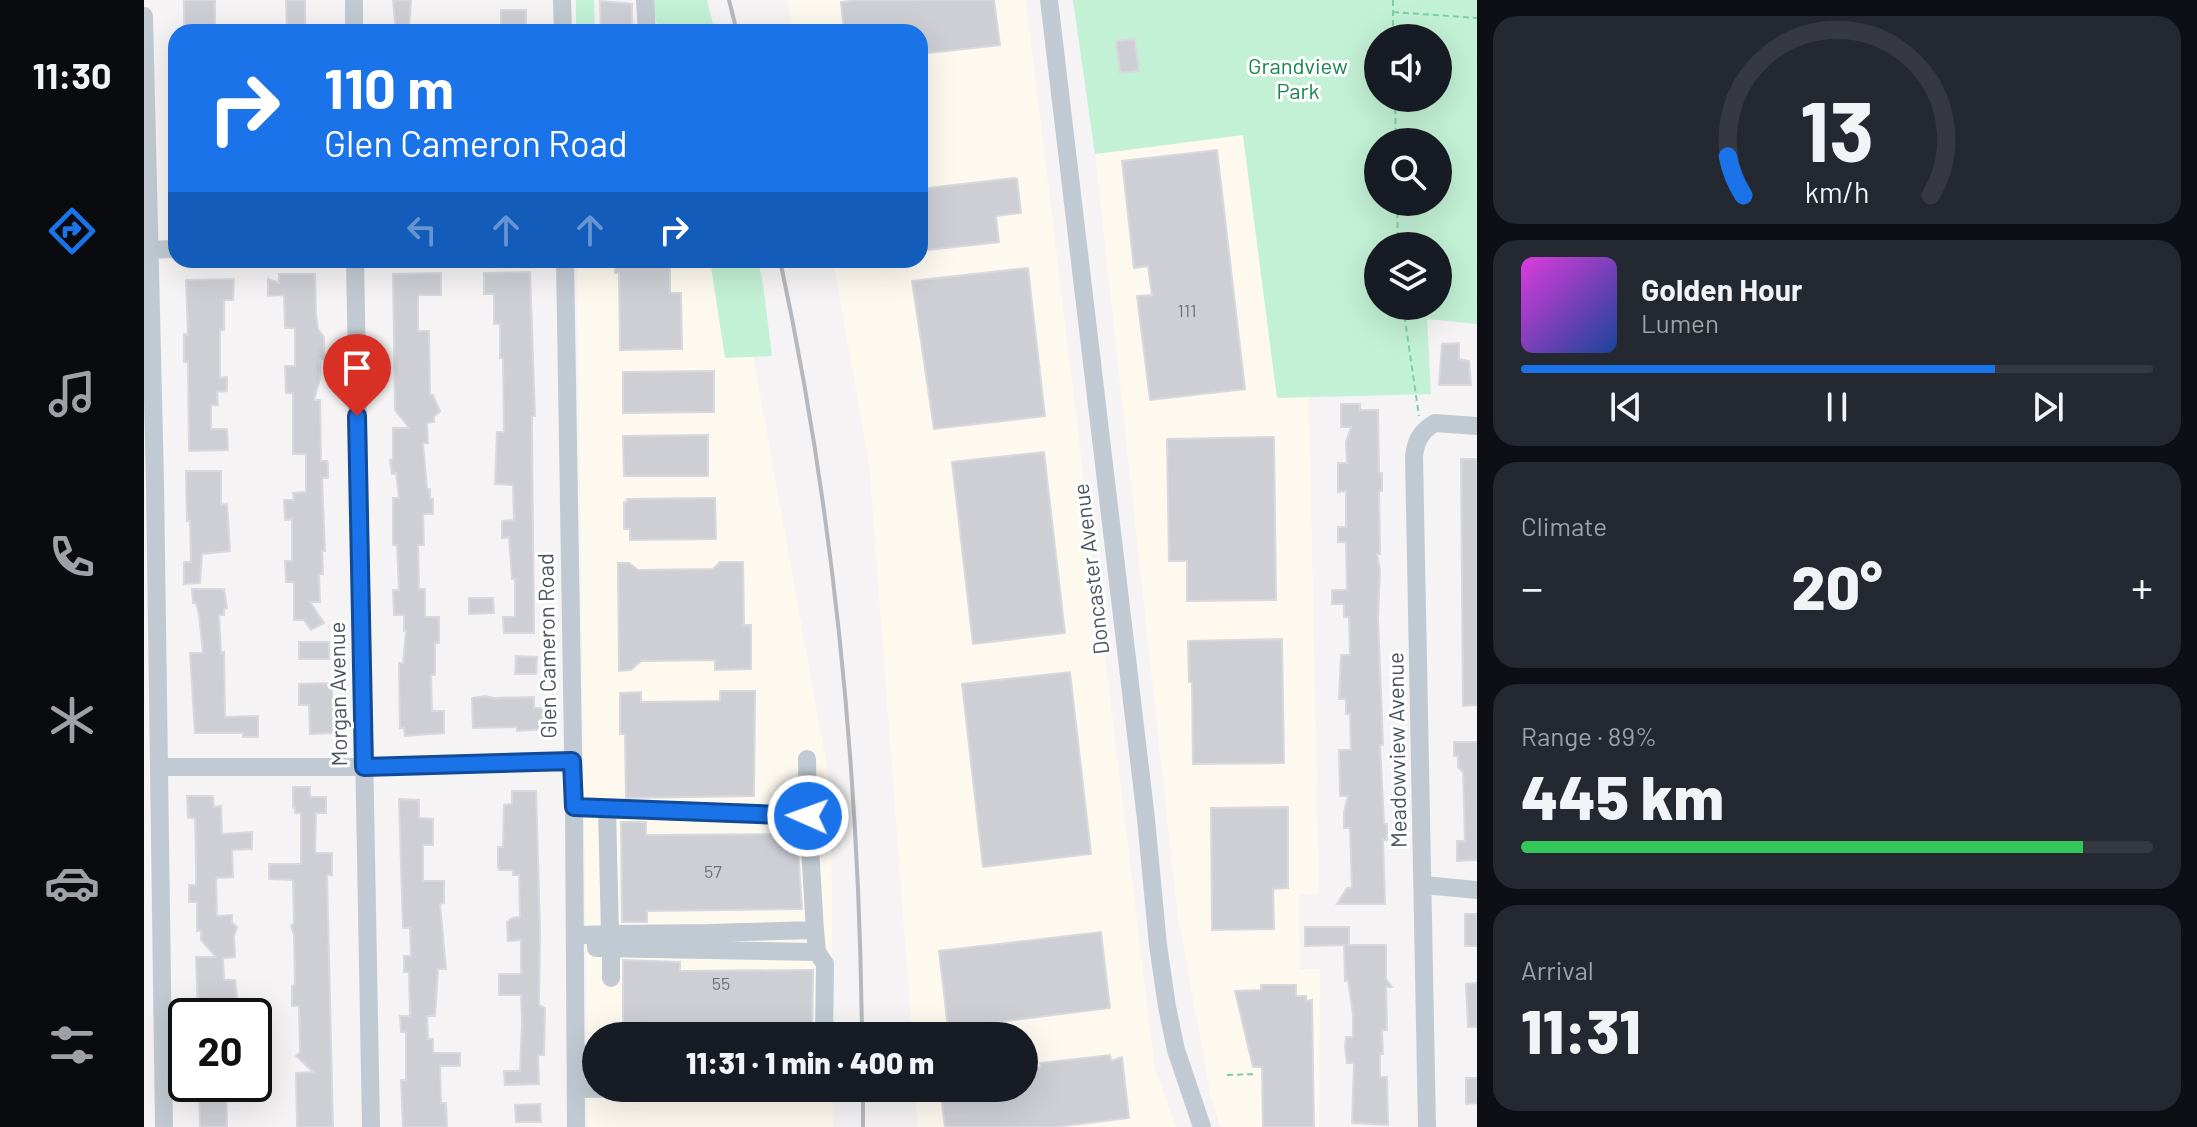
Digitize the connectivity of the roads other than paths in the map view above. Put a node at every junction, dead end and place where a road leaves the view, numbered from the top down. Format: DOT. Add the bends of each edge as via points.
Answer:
graph roads {
  1 [pos="354,0"];
  2 [pos="562,0"];
  3 [pos="645,0"];
  4 [pos="1049,0"];
  5 [pos="144,16"];
  6 [pos="354,24"];
  7 [pos="563,24"];
  8 [pos="646,24"];
  9 [pos="168,249"];
  10 [pos="147,250"];
  11 [pos="355,268"];
  12 [pos="565,268"];
  13 [pos="1477,426"];
  14 [pos="149,482"];
  15 [pos="807,759"];
  16 [pos="572,761"];
  17 [pos="159,767"];
  18 [pos="364,767"];
  19 [pos="152,794"];
  20 [pos="574,807"];
  21 [pos="607,809"];
  22 [pos="808,816"];
  23 [pos="152,830"];
  24 [pos="1424,885"];
  25 [pos="1477,890"];
  26 [pos="815,930"];
  27 [pos="575,936"];
  28 [pos="606,939"];
  29 [pos="709,941"];
  30 [pos="817,952"];
  31 [pos="611,978"];
  32 [pos="824,1022"];
  33 [pos="576,1055"];
  34 [pos="582,1055"];
  35 [pos="576,1089"];
  36 [pos="582,1089"];
  37 [pos="164,1127"];
  38 [pos="371,1127"];
  39 [pos="576,1127"];
  40 [pos="1202,1127"];
  41 [pos="1427,1127"];
  1 -- 6 [label="street"];
  2 -- 7 [label="street"];
  3 -- 8 [label="street"];
  4 -- 40 [label="street, Doncaster Avenue" via="1158,945 1176,1050"];
  5 -- 10 [label="street"];
  9 -- 10 [label="street"];
  10 -- 14 [label="street"];
  11 -- 18 [label="street, Morgan Avenue"];
  12 -- 16 [label="street, Glen Cameron Road"];
  13 -- 24 [label="street, Meadowview Avenue" via="1435,423 1416,441 1414,456"];
  14 -- 17 [label="street"];
  15 -- 22 [label="street"];
  16 -- 18 [label="street"];
  16 -- 20 [label="street, Glen Cameron Road"];
  17 -- 18 [label="street"];
  17 -- 19 [label="street"];
  18 -- 38 [label="street, Morgan Avenue"];
  19 -- 23 [label="street"];
  20 -- 21 [label="street"];
  20 -- 27 [label="street, Glen Cameron Road"];
  21 -- 22 [label="street"];
  21 -- 28 [label="street"];
  22 -- 26 [label="street"];
  23 -- 37 [label="street"];
  24 -- 25 [label="street"];
  24 -- 41 [label="street, Meadowview Avenue"];
  26 -- 29 [label="street"];
  26 -- 30 [label="street"];
  27 -- 28 [label="street"];
  27 -- 33 [label="street, Glen Cameron Road"];
  28 -- 29 [label="street"];
  28 -- 31 [label="street"];
  29 -- 30 [label="street"];
  30 -- 32 [label="street" via="825,964"];
  33 -- 34 [label="street"];
  33 -- 35 [label="street, Glen Cameron Road"];
  35 -- 36 [label="street"];
  35 -- 39 [label="street, Glen Cameron Road"];
}
